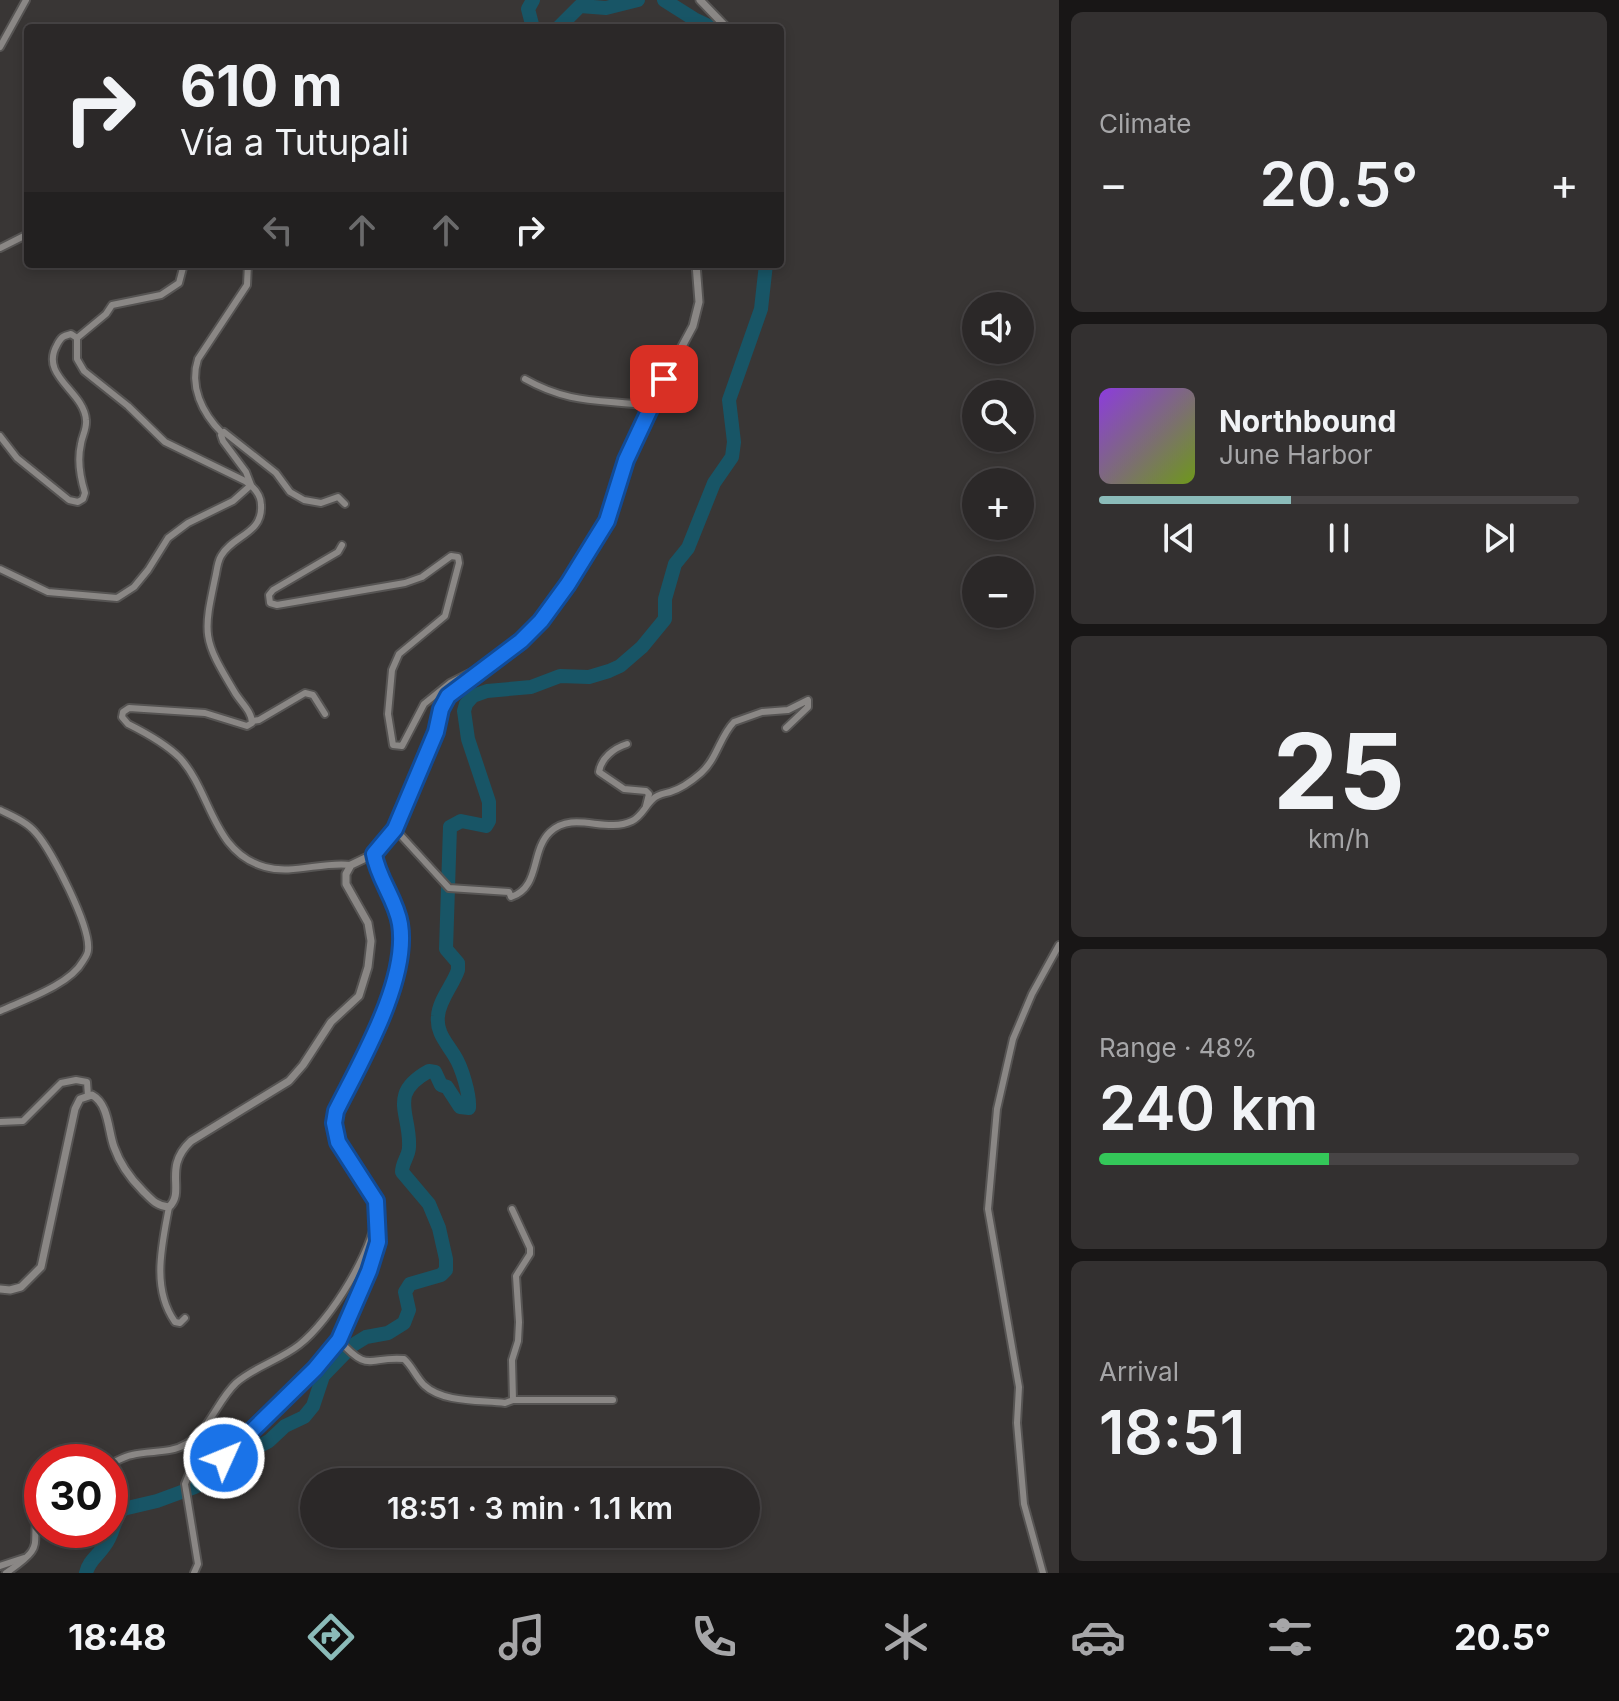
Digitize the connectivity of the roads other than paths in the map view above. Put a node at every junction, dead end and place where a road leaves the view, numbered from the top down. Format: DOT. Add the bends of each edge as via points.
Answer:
graph roads {
  1 [pos="26,0"];
  2 [pos="700,0"];
  3 [pos="723,24"];
  4 [pos="0,47"];
  5 [pos="24,236"];
  6 [pos="0,248"];
  7 [pos="186,268"];
  8 [pos="248,268"];
  9 [pos="696,268"];
  10 [pos="77,338"];
  11 [pos="525,379"];
  12 [pos="650,406"];
  13 [pos="222,433"];
  14 [pos="0,436"];
  15 [pos="251,485"];
  16 [pos="345,504"];
  17 [pos="342,545"];
  18 [pos="0,569"];
  19 [pos="495,661"];
  20 [pos="325,714"];
  21 [pos="253,721"];
  22 [pos="786,728"];
  23 [pos="627,744"];
  24 [pos="645,809"];
  25 [pos="0,810"];
  26 [pos="395,829"];
  27 [pos="374,854"];
  28 [pos="351,865"];
  29 [pos="1059,945"];
  30 [pos="0,1011"];
  31 [pos="88,1096"];
  32 [pos="0,1122"];
  33 [pos="169,1207"];
  34 [pos="512,1209"];
  35 [pos="375,1219"];
  36 [pos="0,1289"];
  37 [pos="185,1318"];
  38 [pos="342,1343"];
  39 [pos="513,1400"];
  40 [pos="613,1400"];
  41 [pos="128,1456"];
  42 [pos="34,1548"];
  43 [pos="31,1556"];
  44 [pos="0,1566"];
  45 [pos="6,1573"];
  46 [pos="194,1573"];
  47 [pos="1043,1573"];
  1 -- 4 [label="street"];
  2 -- 3 [label="street"];
  5 -- 6 [label="street"];
  7 -- 10 [label="street" via="179,283 161,295 112,305"];
  8 -- 13 [label="street" via="247,285 194,369 203,407"];
  9 -- 12 [label="street" via="697,316"];
  10 -- 14 [label="street" via="65,336 52,352 59,378 85,413 79,455 83,499 69,500 17,458"];
  10 -- 15 [label="street" via="77,359 84,371 165,442"];
  11 -- 12 [label="street" via="570,398"];
  12 -- 19 [label="street" via="603,529 541,621"];
  13 -- 15 [label="street"];
  13 -- 16 [label="street" via="276,473 290,492 315,503 338,497"];
  15 -- 18 [label="street" via="168,538 134,587 117,598 48,592"];
  15 -- 21 [label="street" via="261,500 260,519 221,555 206,629 217,663"];
  17 -- 19 [label="street" via="273,590 270,603 405,583 458,557 445,616 399,654 392,670 388,714 393,745 402,746 424,704 450,683"];
  19 -- 26 [label="street" via="448,696"];
  20 -- 21 [label="street" via="313,695 305,693"];
  21 -- 28 [label="street" via="247,726 205,713 129,708 122,714 128,724 178,757 217,828 248,860 280,870"];
  22 -- 24 [label="street" via="808,707 808,700 734,722 700,775 655,797"];
  23 -- 24 [label="street" via="606,757 599,772 624,789 646,791"];
  24 -- 26 [label="street" via="619,825 567,822 553,829 540,846 530,884 511,897 509,892 445,885"];
  25 -- 30 [label="street" via="37,834 82,920 88,949 70,977"];
  26 -- 27 [label="street"];
  27 -- 28 [label="street"];
  27 -- 35 [label="street" via="397,913 399,969 334,1123 338,1142 376,1201"];
  28 -- 33 [label="street" via="346,884 363,911 371,941 363,989 331,1022 289,1081 182,1149 175,1164 176,1196"];
  29 -- 47 [label="street" via="1013,1039 997,1109 988,1209 1019,1387 1024,1504"];
  31 -- 32 [label="street" via="87,1082 61,1083 23,1121"];
  31 -- 33 [label="street" via="102,1105 127,1173 156,1204"];
  31 -- 36 [label="street" via="75,1109 41,1267 21,1287"];
  33 -- 37 [label="street" via="160,1266 162,1302 175,1322"];
  34 -- 39 [label="street" via="530,1248 516,1276 519,1322 512,1360"];
  35 -- 38 [label="street" via="378,1242"];
  35 -- 41 [label="street" via="368,1244 319,1326 300,1344 240,1380 199,1434 184,1445"];
  38 -- 39 [label="street" via="366,1362 404,1359 433,1391"];
  38 -- 46 [label="street" via="224,1458 189,1474 186,1487 198,1564"];
  39 -- 40 [label="street"];
  42 -- 43 [label="street"];
  43 -- 44 [label="street"];
  43 -- 45 [label="street"];
}
